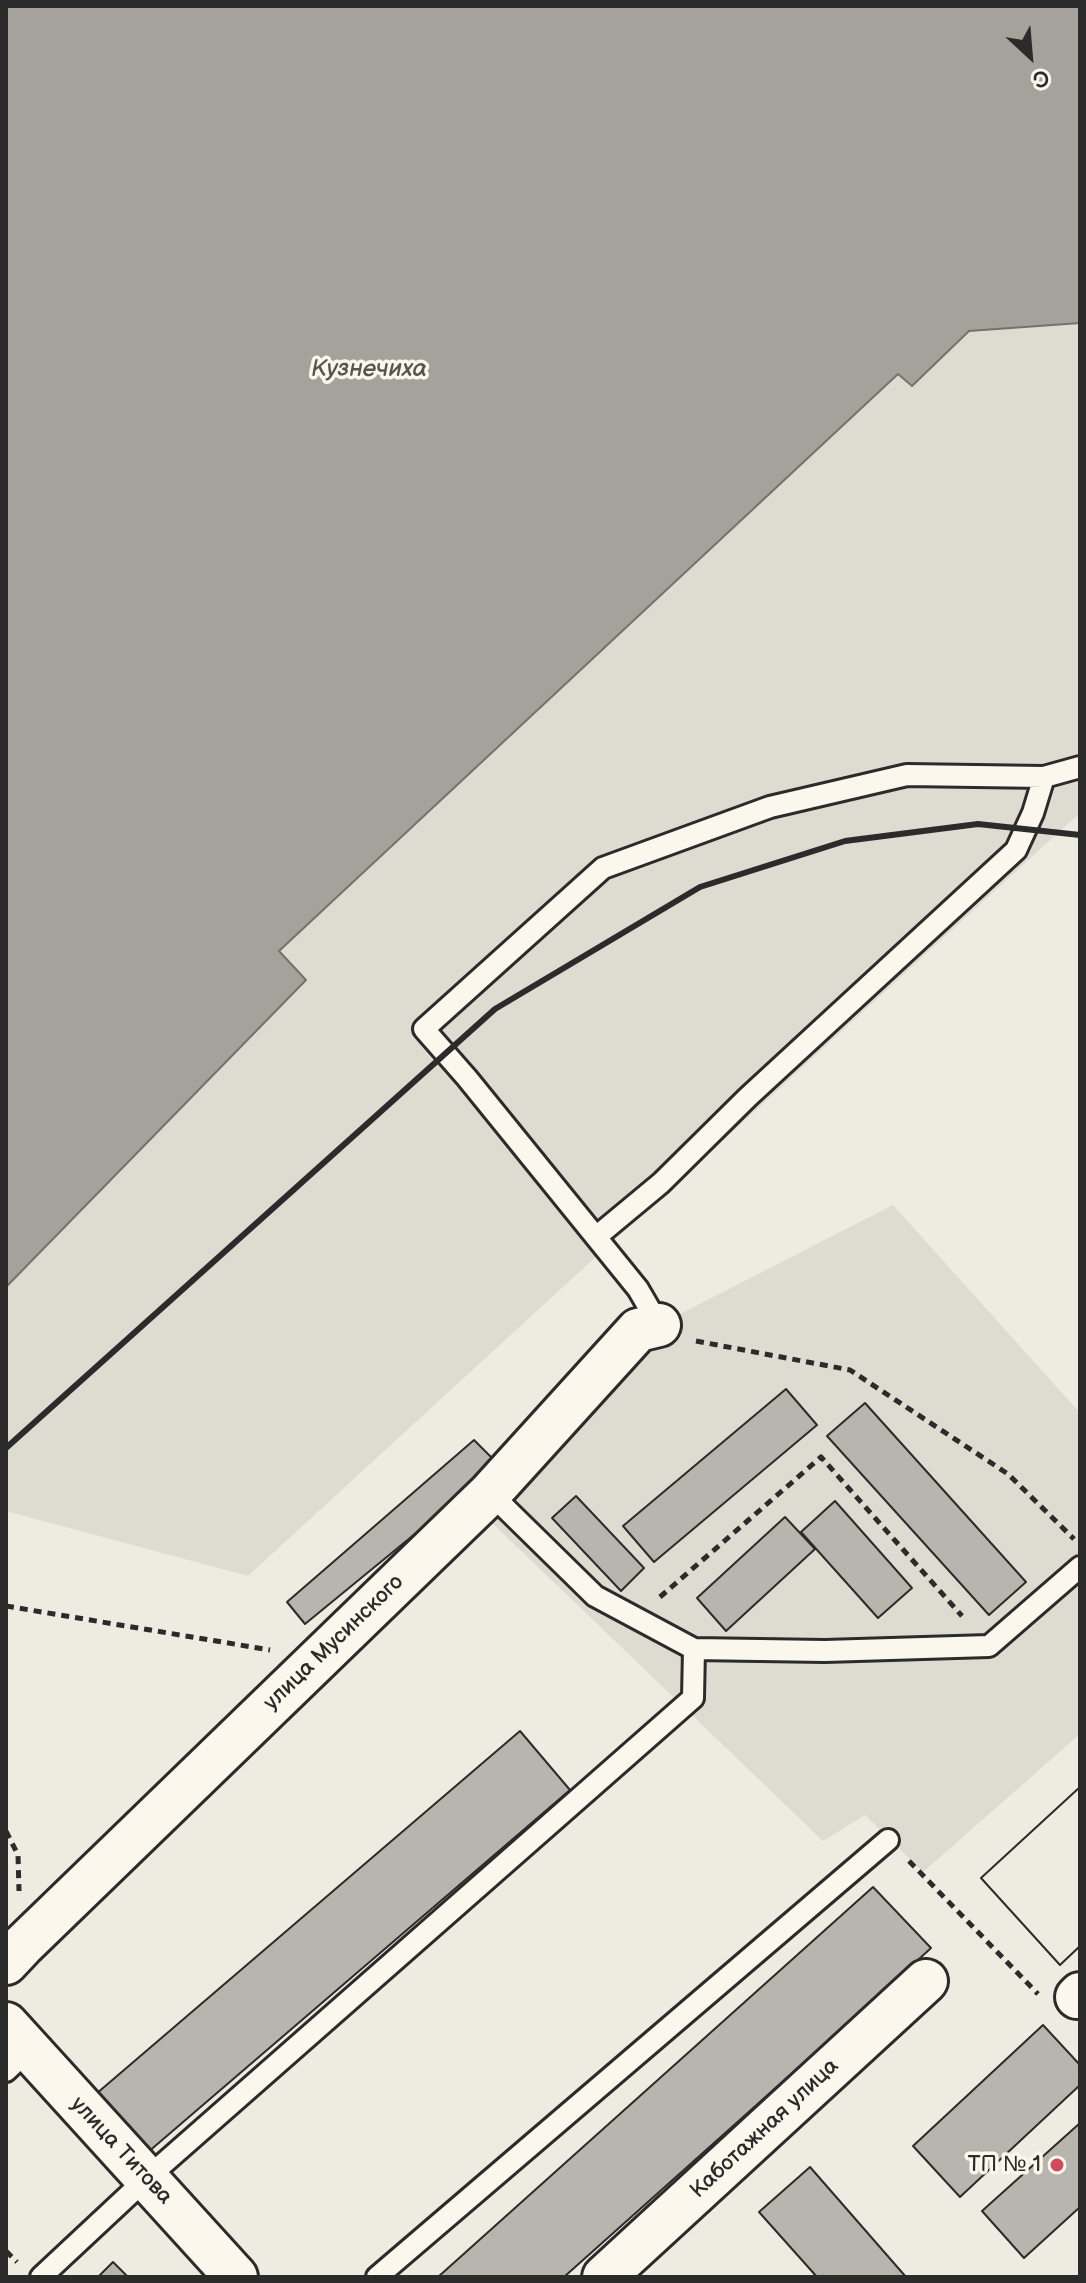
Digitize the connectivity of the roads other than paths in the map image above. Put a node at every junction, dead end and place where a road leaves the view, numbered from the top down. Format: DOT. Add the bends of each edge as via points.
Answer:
graph roads {
  1 [pos="1080,767"];
  2 [pos="1044,777"];
  3 [pos="596,1237"];
  4 [pos="648,1328"];
  5 [pos="490,1493"];
  6 [pos="1080,1567"];
  7 [pos="694,1649"];
  8 [pos="888,1840"];
  9 [pos="14,1954"];
  10 [pos="926,1981"];
  11 [pos="13,2048"];
  12 [pos="147,2178"];
  13 [pos="41,2277"];
  14 [pos="236,2277"];
  15 [pos="377,2277"];
  16 [pos="604,2277"];
  1 -- 2 [label="lane"];
  2 -- 3 [label="lane" via="1016,850 661,1183"];
  2 -- 3 [label="lane" via="907,775 770,807 603,868 424,1029"];
  3 -- 4 [label="lane" via="638,1289"];
  4 -- 5 [label="street, улица Мусинского"];
  5 -- 7 [label="lane" via="595,1596"];
  5 -- 9 [label="street, улица Мусинского"];
  6 -- 7 [label="lane" via="989,1646"];
  7 -- 12 [label="lane" via="693,1698"];
  8 -- 15 [label="lane"];
  10 -- 16 [label="street, Каботажная улица"];
  11 -- 12 [label="street, улица Титова"];
  12 -- 13 [label="lane"];
  12 -- 14 [label="street, улица Титова"];
}
